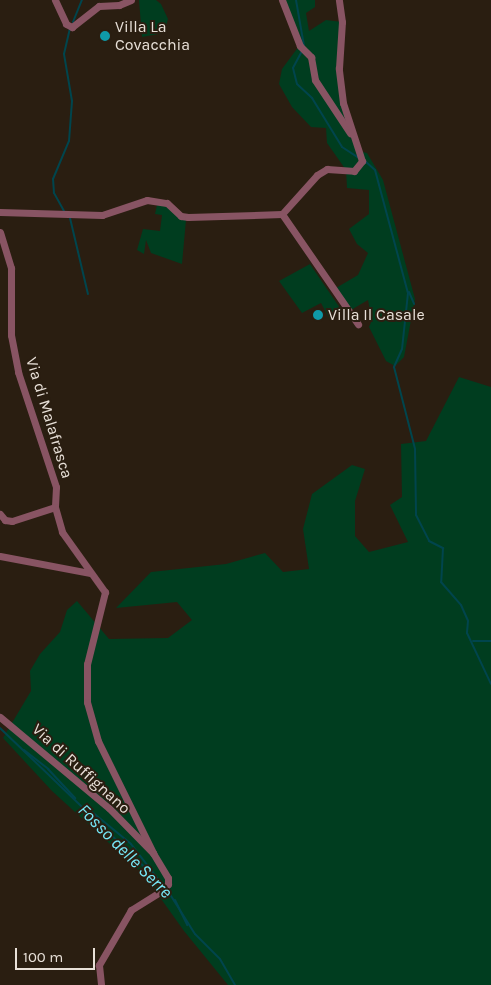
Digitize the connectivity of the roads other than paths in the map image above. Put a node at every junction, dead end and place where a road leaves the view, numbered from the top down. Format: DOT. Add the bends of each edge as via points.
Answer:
graph roads {
  1 [pos="55,0"];
  2 [pos="130,0"];
  3 [pos="282,0"];
  4 [pos="339,0"];
  5 [pos="355,140"];
  6 [pos="0,212"];
  7 [pos="282,214"];
  8 [pos="0,232"];
  9 [pos="358,324"];
  10 [pos="55,508"];
  11 [pos="0,514"];
  12 [pos="0,556"];
  13 [pos="90,573"];
  14 [pos="0,717"];
  15 [pos="153,853"];
  16 [pos="100,985"];
  1 -- 2 [label="street" via="66,24 72,27 99,6 119,5"];
  3 -- 5 [label="street" via="303,50 311,57 315,80"];
  4 -- 5 [label="street" via="342,22 339,68 345,112"];
  5 -- 7 [label="street" via="362,161 357,169 327,169 317,175"];
  6 -- 7 [label="street" via="102,216 147,200 167,203 181,216 188,217"];
  7 -- 9 [label="street"];
  8 -- 10 [label="street, Via di Malafrasca" via="11,268 13,344 29,407 56,487"];
  10 -- 11 [label="street" via="12,520 5,520"];
  10 -- 13 [label="street, Via di Malafrasca" via="62,532"];
  12 -- 13 [label="street"];
  13 -- 15 [label="street, Via di Malafrasca" via="105,592 105,600 87,664 87,702 98,741"];
  14 -- 15 [label="street, Via di Ruffignano" via="109,808"];
  15 -- 16 [label="street, Via di Ruffignano" via="167,874 165,888 131,910 99,965"];
}
